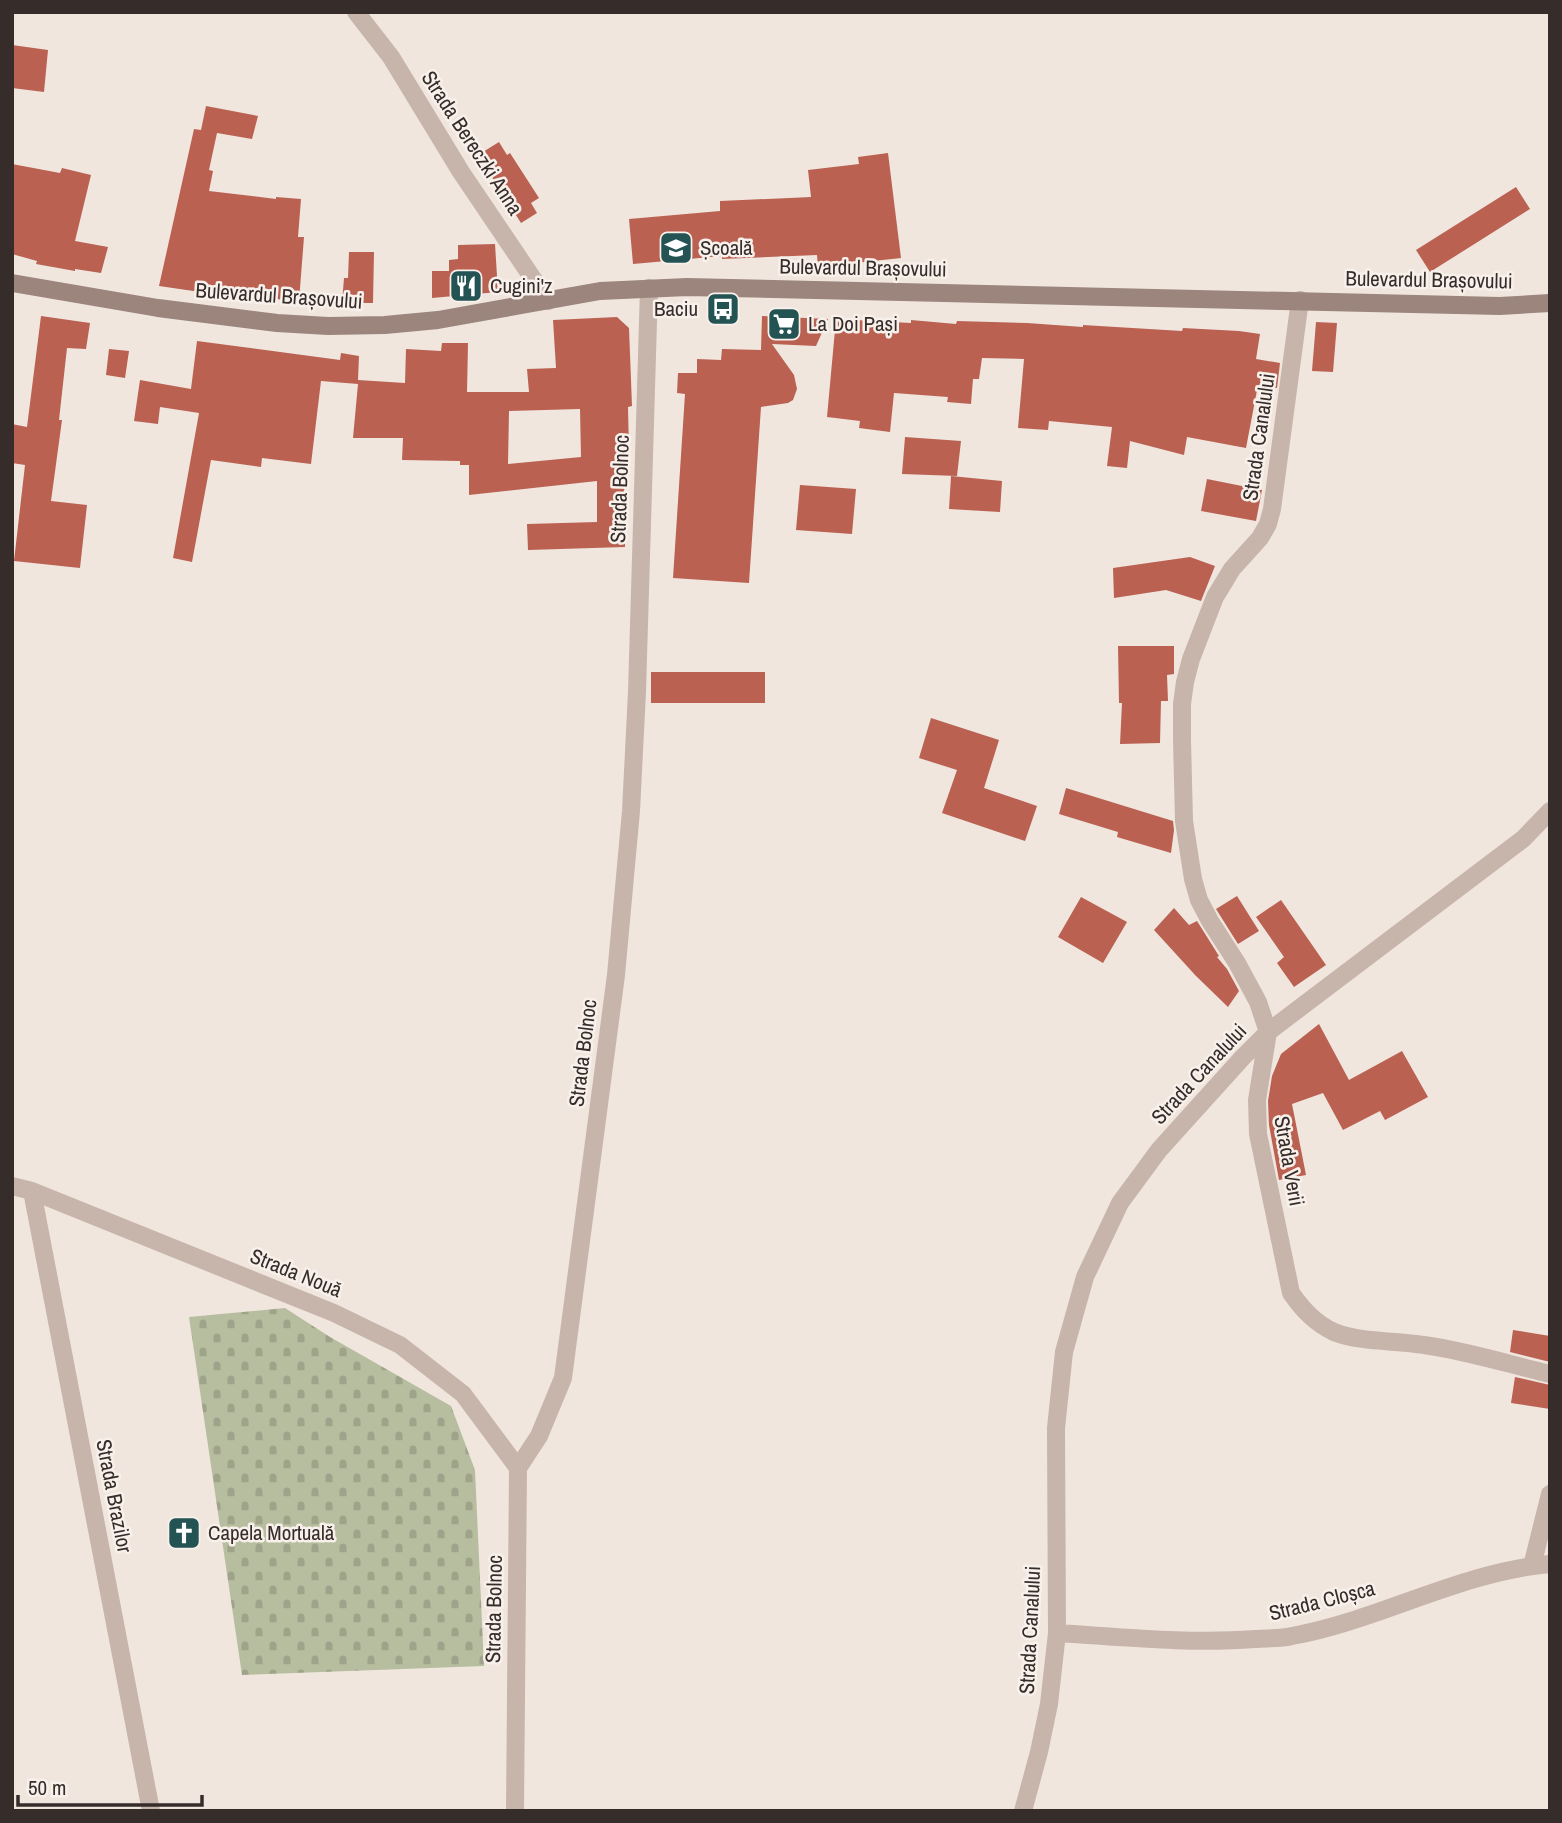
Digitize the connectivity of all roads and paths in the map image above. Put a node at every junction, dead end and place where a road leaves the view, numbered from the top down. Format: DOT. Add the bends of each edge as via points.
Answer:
graph roads {
  1 [pos="356,12"];
  2 [pos="12,283"];
  3 [pos="649,288"];
  4 [pos="1300,300"];
  5 [pos="548,301"];
  6 [pos="1548,306"];
  7 [pos="1550,811"];
  8 [pos="1268,1032"];
  9 [pos="12,1186"];
  10 [pos="32,1191"];
  11 [pos="1550,1374"];
  12 [pos="518,1468"];
  13 [pos="1550,1494"];
  14 [pos="1550,1564"];
  15 [pos="1531,1566"];
  16 [pos="1057,1633"];
  17 [pos="151,1811"];
  18 [pos="515,1811"];
  19 [pos="1023,1811"];
  1 -- 5 [label="street, Strada Bereczki Anna" via="391,57"];
  2 -- 5 [label="main road, Bulevardul Brașovului" via="158,308 328,326 438,320"];
  3 -- 4 [label="main road, Bulevardul Brașovului"];
  3 -- 5 [label="main road, Bulevardul Brașovului"];
  3 -- 12 [label="street, Strada Bolnoc" via="637,692 616,975 563,1378 538,1436"];
  4 -- 6 [label="main road, Bulevardul Brașovului"];
  4 -- 8 [label="street, Strada Canalului" via="1268,524 1215,597 1191,659 1182,704 1184,821 1193,879 1210,921 1258,1002"];
  7 -- 8 [label="street" via="1523,839"];
  8 -- 11 [label="street, Strada Verii" via="1257,1100 1258,1134 1291,1293 1304,1311 1338,1333 1459,1350"];
  8 -- 16 [label="street, Strada Canalului" via="1159,1150 1120,1203 1085,1278 1064,1352 1056,1428"];
  9 -- 10 [label="street, Strada Nouă"];
  10 -- 12 [label="street, Strada Nouă" via="334,1313 400,1345 463,1394"];
  10 -- 17 [label="street, Strada Brazilor"];
  12 -- 18 [label="street, Strada Bolnoc"];
  13 -- 15 [label="street"];
  14 -- 15 [label="street, Strada Cloșca"];
  15 -- 16 [label="street, Strada Cloșca" via="1469,1580 1364,1618 1291,1637 1219,1642"];
  16 -- 19 [label="street, Strada Canalului" via="1040,1752"];
}
